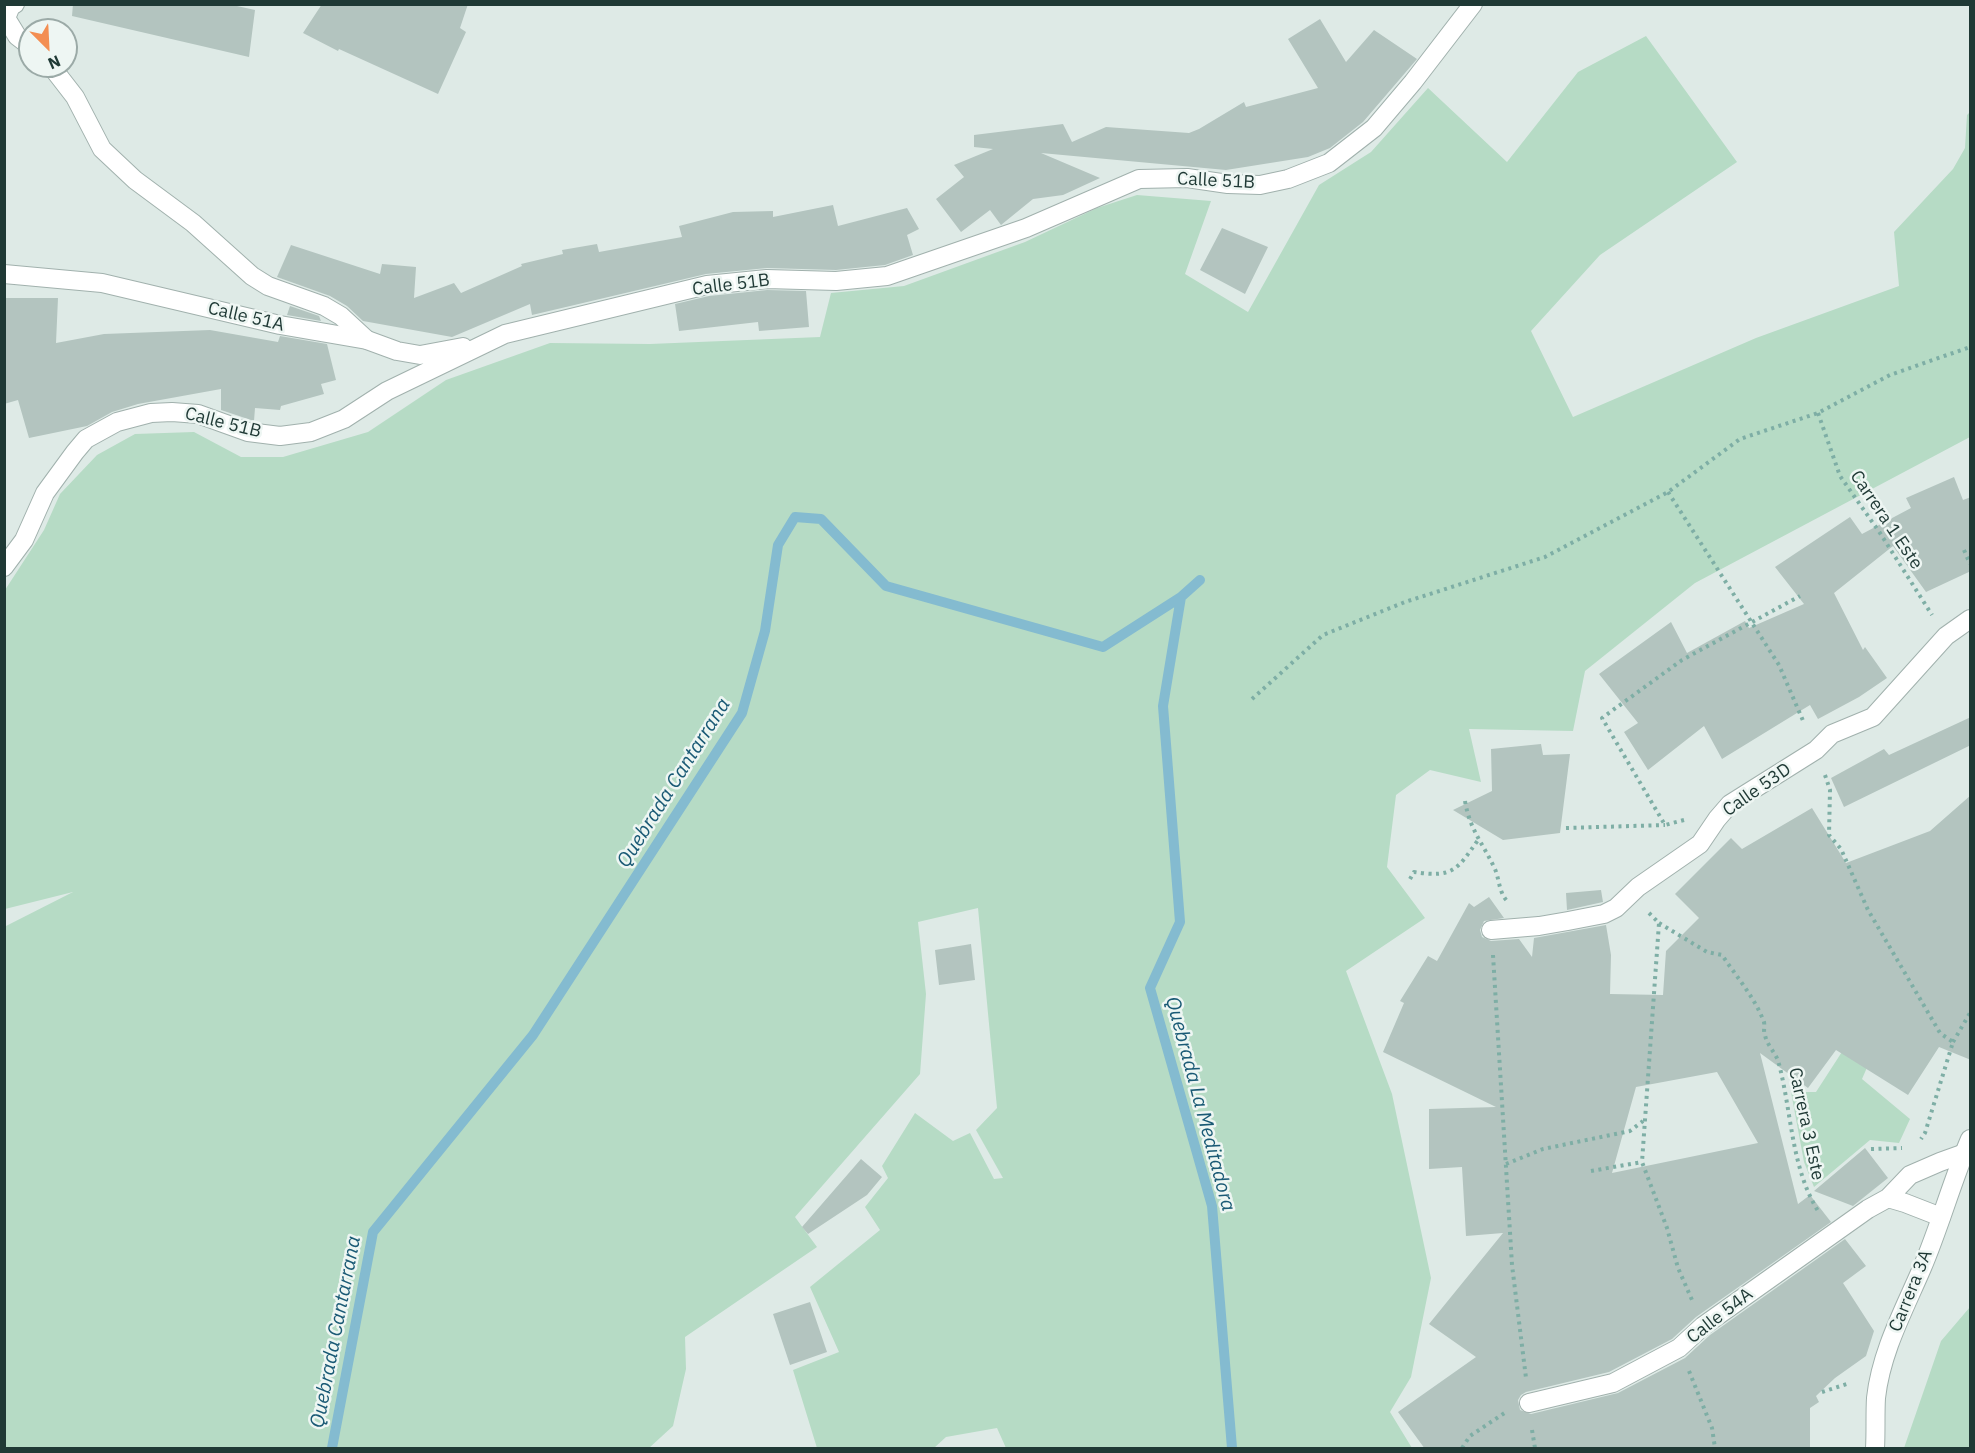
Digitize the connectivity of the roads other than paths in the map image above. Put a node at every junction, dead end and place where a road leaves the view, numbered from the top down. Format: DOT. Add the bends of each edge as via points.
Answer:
graph roads {
  1 [pos="15,4"];
  2 [pos="1473,4"];
  3 [pos="18,37"];
  4 [pos="60,78"];
  5 [pos="4,274"];
  6 [pos="367,340"];
  7 [pos="485,343"];
  8 [pos="4,567"];
  9 [pos="1971,619"];
  10 [pos="1491,930"];
  11 [pos="1968,1146"];
  12 [pos="1887,1198"];
  13 [pos="1941,1217"];
  14 [pos="1529,1403"];
  15 [pos="1875,1449"];
  1 -- 3 [label="street" via="6,18"];
  2 -- 7 [label="street, Calle 51B" via="1374,128 1329,163 1288,180 1260,185 1187,178 1139,179 1026,228 887,276 707,285 506,334"];
  4 -- 6 [label="street" via="75,97 102,149 135,180 193,223 252,276 268,286 324,306"];
  5 -- 6 [label="street, Calle 51A" via="102,283 280,325"];
  6 -- 7 [label="street, Calle 51A" via="420,355"];
  7 -- 8 [label="street, Calle 51B" via="387,392 344,419 311,432 280,436 248,432 198,414 172,412 117,422 86,439 75,452 45,493 24,540"];
  9 -- 10 [label="street, Calle 53D" via="1946,636 1873,717 1832,734 1816,750 1730,804 1700,844 1661,869 1616,908 1604,914"];
  11 -- 12 [label="street, Calle 54A" via="1910,1175"];
  11 -- 13 [label="street, Carrera 3A"];
  12 -- 13 [label="street"];
  12 -- 14 [label="street, Calle 54A" via="1703,1326 1679,1348 1613,1383"];
  13 -- 15 [label="street, Carrera 3A" via="1887,1354 1876,1397"];
}
